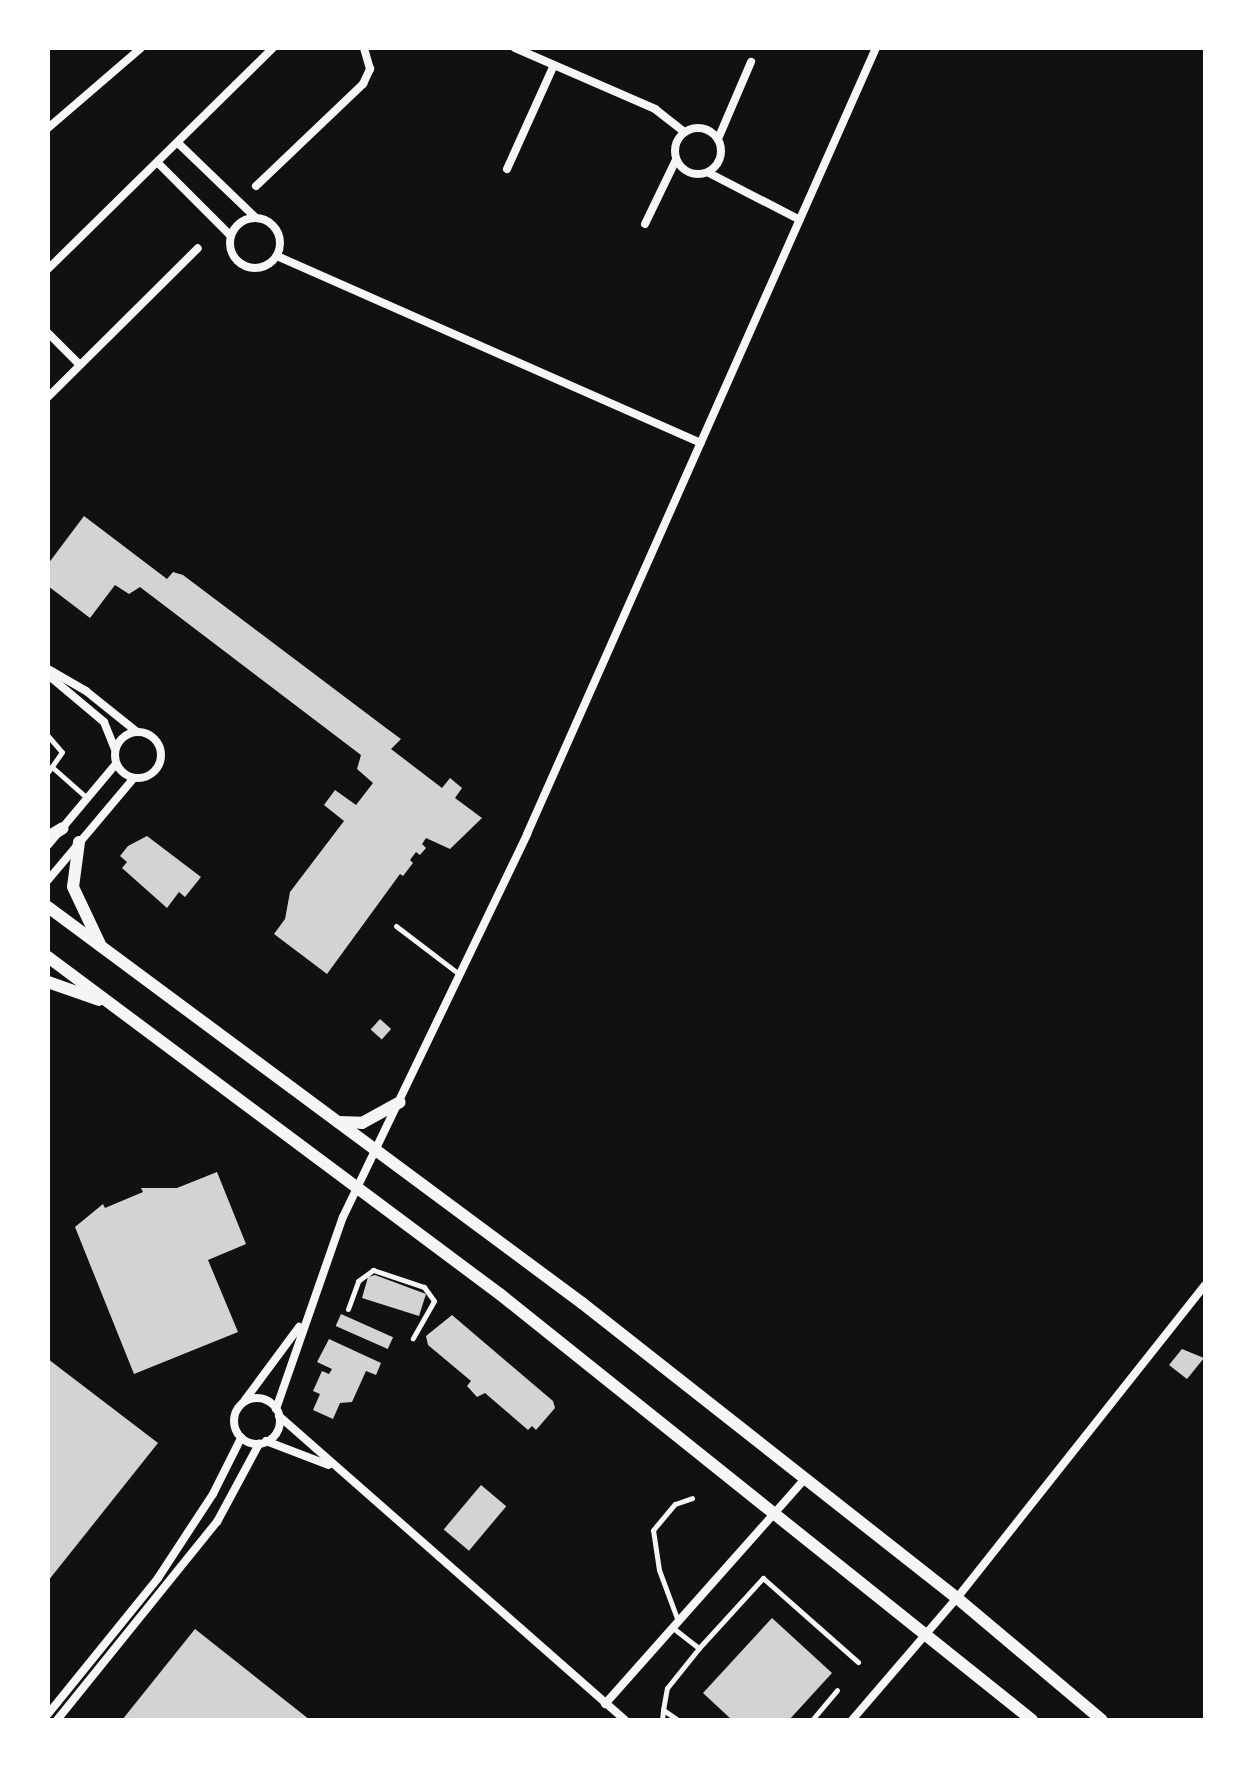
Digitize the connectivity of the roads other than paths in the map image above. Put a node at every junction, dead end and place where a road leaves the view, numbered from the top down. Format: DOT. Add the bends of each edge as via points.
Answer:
graph roads {
  1 [pos="141,48"];
  2 [pos="273,48"];
  3 [pos="364,48"];
  4 [pos="515,48"];
  5 [pos="876,48"];
  6 [pos="751,62"];
  7 [pos="554,65"];
  8 [pos="48,128"];
  9 [pos="684,132"];
  10 [pos="718,139"];
  11 [pos="178,143"];
  12 [pos="676,160"];
  13 [pos="158,163"];
  14 [pos="507,169"];
  15 [pos="709,173"];
  16 [pos="256,186"];
  17 [pos="255,217"];
  18 [pos="800,220"];
  19 [pos="645,224"];
  20 [pos="231,236"];
  21 [pos="198,248"];
  22 [pos="277,256"];
  23 [pos="48,269"];
  24 [pos="48,333"];
  25 [pos="80,365"];
  26 [pos="48,397"];
  27 [pos="701,443"];
  28 [pos="48,672"];
  29 [pos="137,732"];
  30 [pos="48,736"];
  31 [pos="115,750"];
  32 [pos="116,764"];
  33 [pos="50,770"];
  34 [pos="134,778"];
  35 [pos="88,799"];
  36 [pos="63,828"];
  37 [pos="48,837"];
  38 [pos="79,842"];
  39 [pos="48,845"];
  40 [pos="48,880"];
  41 [pos="48,907"];
  42 [pos="396,926"];
  43 [pos="102,948"];
  44 [pos="48,957"];
  45 [pos="462,976"];
  46 [pos="48,982"];
  47 [pos="113,1005"];
  48 [pos="400,1102"];
  49 [pos="338,1122"];
  50 [pos="375,1150"];
  51 [pos="357,1187"];
  52 [pos="1205,1285"];
  53 [pos="348,1309"];
  54 [pos="304,1320"];
  55 [pos="413,1338"];
  56 [pos="243,1402"];
  57 [pos="278,1412"];
  58 [pos="241,1438"];
  59 [pos="263,1443"];
  60 [pos="333,1467"];
  61 [pos="806,1478"];
  62 [pos="692,1498"];
  63 [pos="776,1512"];
  64 [pos="957,1598"];
  65 [pos="676,1624"];
  66 [pos="114,1632"];
  67 [pos="929,1633"];
  68 [pos="127,1636"];
  69 [pos="699,1648"];
  70 [pos="858,1662"];
  71 [pos="837,1690"];
  72 [pos="605,1704"];
  73 [pos="663,1710"];
  74 [pos="48,1714"];
  75 [pos="57,1720"];
  76 [pos="625,1720"];
  77 [pos="662,1720"];
  78 [pos="678,1720"];
  79 [pos="812,1720"];
  80 [pos="852,1720"];
  81 [pos="1032,1720"];
  82 [pos="1102,1720"];
  1 -- 8 [label="street"];
  2 -- 11 [label="street"];
  3 -- 16 [label="street" via="370,69 363,84"];
  4 -- 7 [label="street"];
  5 -- 18 [label="street"];
  6 -- 10 [label="street"];
  7 -- 9 [label="street" via="655,109"];
  7 -- 14 [label="street"];
  9 -- 10 [label="street" via="706,129"];
  9 -- 12 [label="street" via="676,145"];
  10 -- 15 [label="street" via="720,161"];
  11 -- 13 [label="street"];
  11 -- 17 [label="street"];
  12 -- 15 [label="street" via="694,175"];
  12 -- 19 [label="street"];
  13 -- 20 [label="street"];
  13 -- 23 [label="street"];
  15 -- 18 [label="street"];
  17 -- 20 [label="street" via="240,223"];
  17 -- 22 [label="street" via="275,227 281,241"];
  18 -- 27 [label="street"];
  20 -- 22 [label="street" via="232,254 245,266 263,267"];
  21 -- 25 [label="street"];
  22 -- 27 [label="street"];
  24 -- 25 [label="street"];
  25 -- 26 [label="street"];
  27 -- 45 [label="street"];
  28 -- 29 [label="street" via="86,691"];
  28 -- 31 [label="street" via="104,722"];
  29 -- 31 [label="street" via="123,737"];
  29 -- 34 [label="street" via="157,741 161,756 150,775"];
  30 -- 33 [label="lane" via="62,752"];
  31 -- 32 [label="street"];
  32 -- 34 [label="street"];
  32 -- 35 [label="street"];
  33 -- 35 [label="lane"];
  34 -- 38 [label="street"];
  35 -- 36 [label="street"];
  36 -- 37 [label="street"];
  36 -- 39 [label="street"];
  38 -- 40 [label="street"];
  38 -- 43 [label="street" via="73,887"];
  41 -- 43 [label="street"];
  42 -- 45 [label="lane"];
  43 -- 49 [label="street"];
  44 -- 47 [label="street"];
  45 -- 48 [label="street"];
  46 -- 47 [label="street"];
  47 -- 51 [label="street"];
  48 -- 49 [label="street" via="362,1123"];
  48 -- 50 [label="street"];
  49 -- 50 [label="street"];
  50 -- 51 [label="street"];
  50 -- 61 [label="street"];
  51 -- 54 [label="street"];
  51 -- 63 [label="street"];
  52 -- 64 [label="street"];
  53 -- 55 [label="lane" via="358,1281 373,1270 424,1287 434,1301"];
  54 -- 56 [label="street"];
  54 -- 57 [label="street"];
  56 -- 57 [label="street" via="257,1398"];
  56 -- 58 [label="street" via="234,1422"];
  57 -- 59 [label="street" via="277,1431"];
  57 -- 60 [label="street"];
  58 -- 59 [label="street"];
  58 -- 66 [label="street" via="213,1494 158,1578"];
  59 -- 60 [label="street"];
  59 -- 68 [label="street" via="217,1522"];
  60 -- 72 [label="street"];
  61 -- 63 [label="street"];
  61 -- 64 [label="street"];
  62 -- 65 [label="lane" via="675,1504 653,1530"];
  63 -- 65 [label="street"];
  63 -- 67 [label="street"];
  64 -- 67 [label="street"];
  64 -- 82 [label="street"];
  65 -- 69 [label="lane"];
  65 -- 72 [label="street"];
  66 -- 68 [label="street"];
  66 -- 74 [label="street"];
  67 -- 80 [label="street"];
  67 -- 81 [label="street"];
  68 -- 75 [label="street"];
  69 -- 70 [label="lane" via="763,1578"];
  69 -- 73 [label="lane" via="671,1680"];
  71 -- 79 [label="lane"];
  72 -- 76 [label="street"];
  73 -- 77 [label="lane"];
  73 -- 78 [label="lane"];
}
